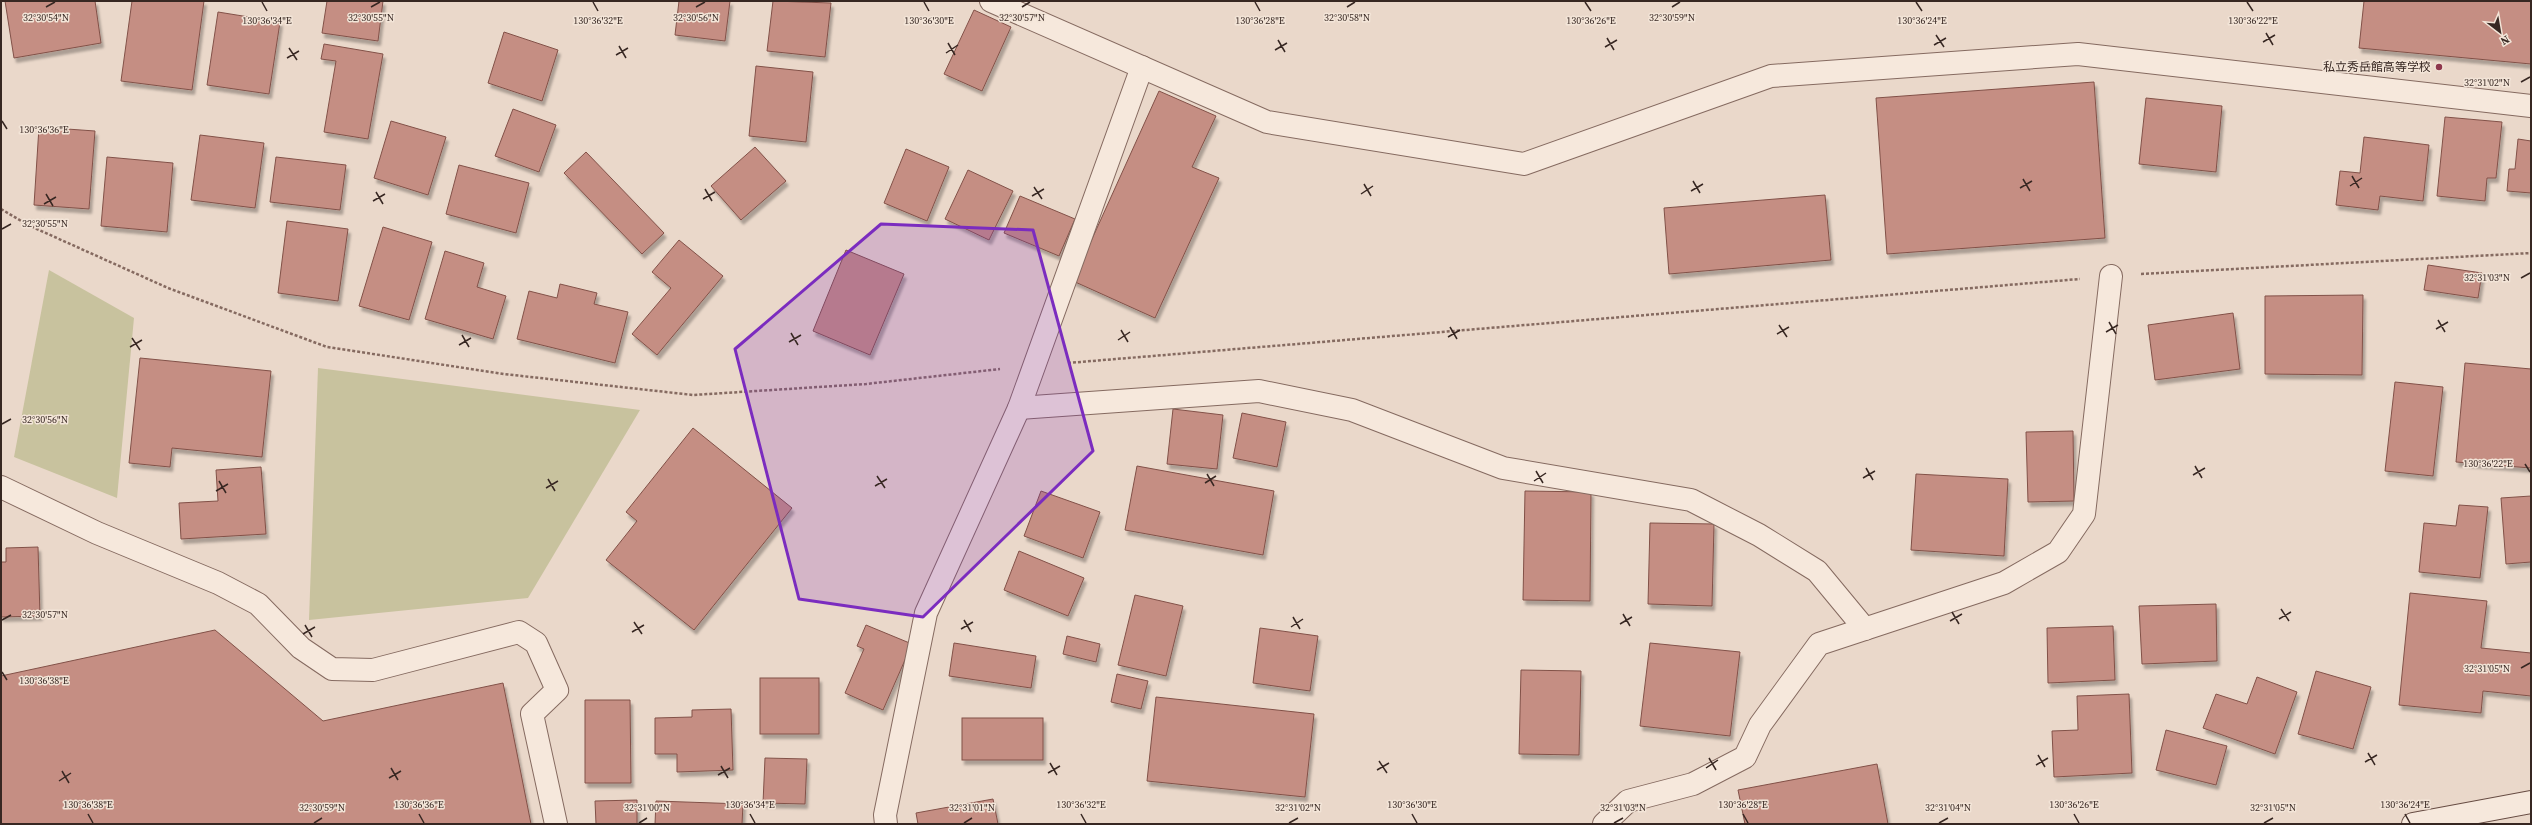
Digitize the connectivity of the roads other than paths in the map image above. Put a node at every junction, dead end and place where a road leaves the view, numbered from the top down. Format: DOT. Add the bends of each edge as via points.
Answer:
graph roads {
  1 [pos="991,1"];
  2 [pos="1142,67"];
  3 [pos="2531,106"];
  4 [pos="2111,276"];
  5 [pos="1019,408"];
  6 [pos="1,487"];
  7 [pos="1865,629"];
  8 [pos="2531,802"];
  9 [pos="556,824"];
  10 [pos="886,824"];
  11 [pos="1604,824"];
  12 [pos="2413,824"];
  1 -- 2 [label="street"];
  2 -- 3 [label="street" via="1267,122 1524,164 1770,76 2078,54"];
  2 -- 5 [label="street"];
  4 -- 7 [label="street" via="2084,514 2058,552 2004,583"];
  5 -- 7 [label="street" via="1259,391 1352,410 1503,468 1691,500 1759,535 1817,571"];
  5 -- 10 [label="street" via="926,613 885,815"];
  6 -- 9 [label="street" via="97,533 218,583 258,604 300,648 332,669 373,670 519,632 536,642 557,690 532,714"];
  7 -- 11 [label="street" via="1819,644 1760,726 1744,757 1693,784 1628,801"];
  8 -- 12 [label="street"];
}
